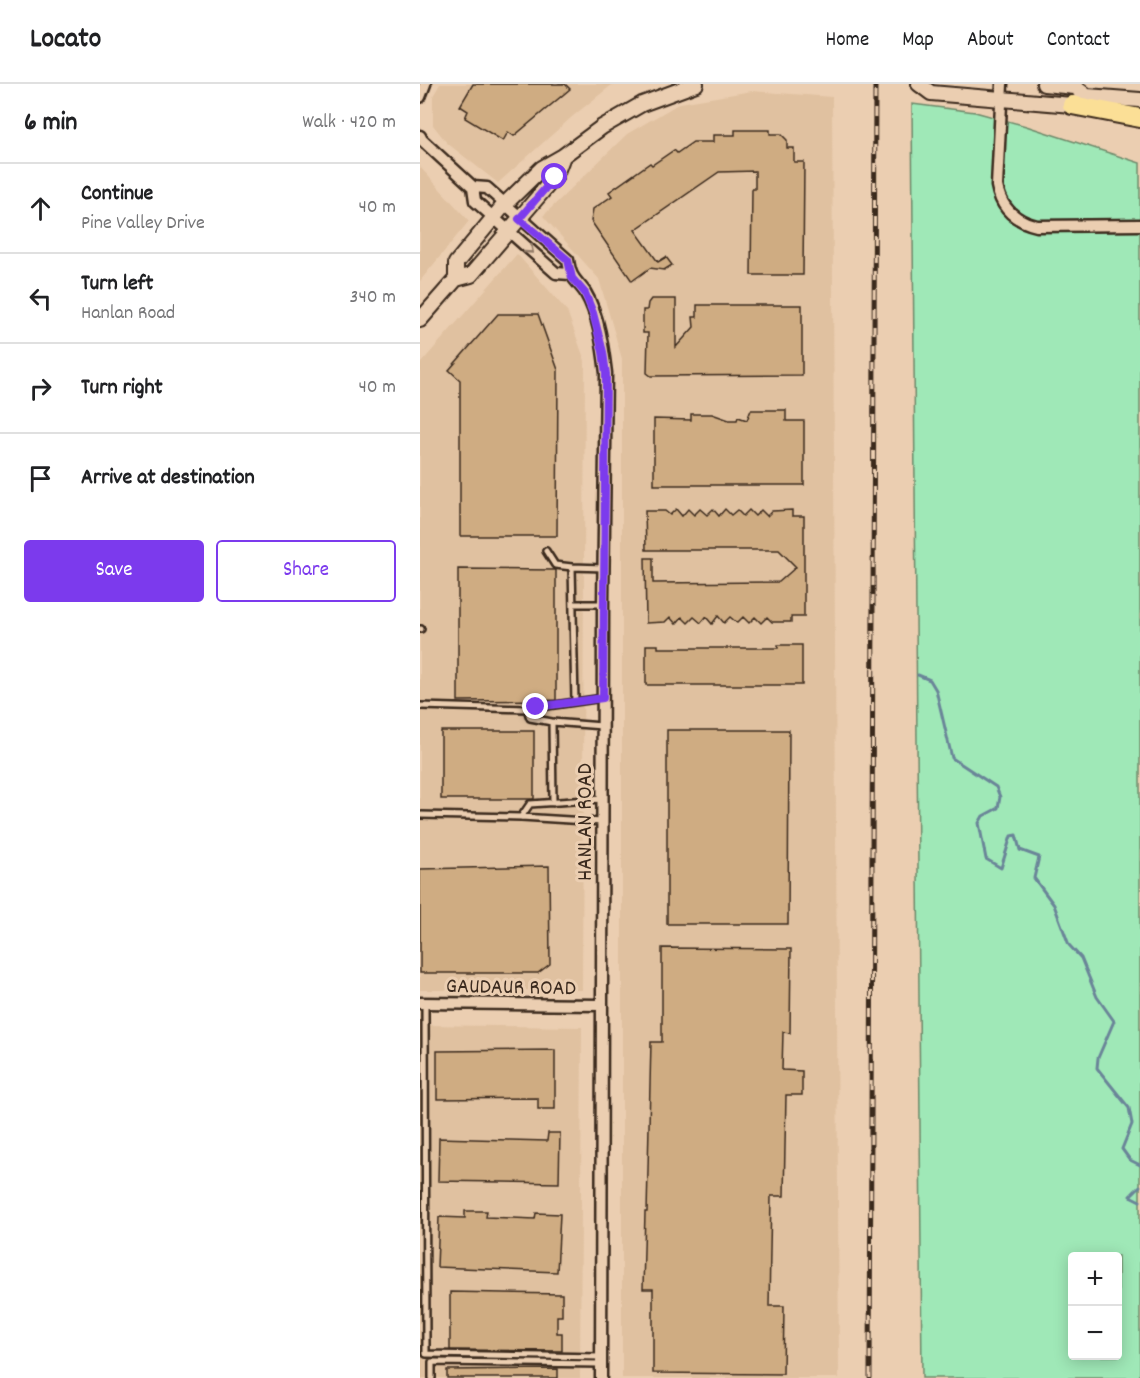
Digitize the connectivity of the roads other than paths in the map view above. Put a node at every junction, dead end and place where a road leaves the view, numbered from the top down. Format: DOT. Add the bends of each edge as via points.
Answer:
graph roads {
  1 [pos="425,84"];
  2 [pos="696,84"];
  3 [pos="919,84"];
  4 [pos="1044,84"];
  5 [pos="1001,91"];
  6 [pos="420,98"];
  7 [pos="1140,100"];
  8 [pos="1080,101"];
  9 [pos="1140,118"];
  10 [pos="420,135"];
  11 [pos="563,156"];
  12 [pos="473,187"];
  13 [pos="504,205"];
  14 [pos="494,217"];
  15 [pos="519,219"];
  16 [pos="1140,225"];
  17 [pos="508,231"];
  18 [pos="570,274"];
  19 [pos="456,279"];
  20 [pos="420,320"];
  21 [pos="546,551"];
  22 [pos="572,567"];
  23 [pos="604,568"];
  24 [pos="573,603"];
  25 [pos="603,604"];
  26 [pos="603,698"];
  27 [pos="575,702"];
  28 [pos="420,706"];
  29 [pos="527,709"];
  30 [pos="552,723"];
  31 [pos="603,726"];
  32 [pos="602,799"];
  33 [pos="553,803"];
  34 [pos="420,815"];
  35 [pos="521,817"];
  36 [pos="602,822"];
  37 [pos="423,1003"];
  38 [pos="601,1005"];
  39 [pos="601,1361"];
  40 [pos="432,1378"];
  41 [pos="601,1378"];
  1 -- 6 [label="street"];
  2 -- 11 [label="main road" via="642,104"];
  3 -- 5 [label="main road" via="931,93"];
  4 -- 8 [label="main road" via="1075,87"];
  5 -- 8 [label="main road"];
  5 -- 16 [label="street" via="997,186 1000,199 1014,216 1037,226"];
  7 -- 8 [label="main road"];
  8 -- 9 [label="highway"];
  10 -- 12 [label="street"];
  11 -- 13 [label="main road" via="542,168"];
  11 -- 15 [label="main road" via="555,177"];
  12 -- 13 [label="street, HANLAN ROAD" via="487,188"];
  12 -- 14 [label="street" via="475,201"];
  13 -- 14 [label="main road"];
  13 -- 15 [label="street, HANLAN ROAD"];
  14 -- 17 [label="street"];
  14 -- 19 [label="main road" via="456,263"];
  15 -- 17 [label="main road"];
  15 -- 18 [label="street, HANLAN ROAD" via="568,260"];
  17 -- 18 [label="street, one-way" via="556,273"];
  17 -- 19 [label="main road" via="471,275"];
  18 -- 23 [label="street, HANLAN ROAD" via="585,293 593,313 606,374"];
  19 -- 20 [label="main road"];
  21 -- 22 [label="lane" via="555,565"];
  22 -- 23 [label="lane"];
  22 -- 24 [label="lane"];
  23 -- 25 [label="street, HANLAN ROAD"];
  24 -- 25 [label="lane"];
  24 -- 27 [label="lane"];
  25 -- 26 [label="street, HANLAN ROAD"];
  26 -- 27 [label="lane"];
  26 -- 31 [label="street, HANLAN ROAD"];
  27 -- 29 [label="lane"];
  28 -- 29 [label="lane"];
  29 -- 30 [label="lane" via="530,718"];
  30 -- 31 [label="lane"];
  30 -- 33 [label="lane"];
  31 -- 32 [label="street, HANLAN ROAD"];
  32 -- 33 [label="lane"];
  32 -- 36 [label="street, HANLAN ROAD"];
  33 -- 35 [label="lane" via="530,804"];
  34 -- 35 [label="lane"];
  35 -- 36 [label="lane"];
  36 -- 38 [label="street, HANLAN ROAD"];
  37 -- 38 [label="street, GAUDAUR ROAD"];
  37 -- 39 [label="lane" via="426,1354"];
  38 -- 39 [label="street, HANLAN ROAD"];
  39 -- 40 [label="lane" via="432,1362"];
  39 -- 41 [label="street, HANLAN ROAD"];
}
